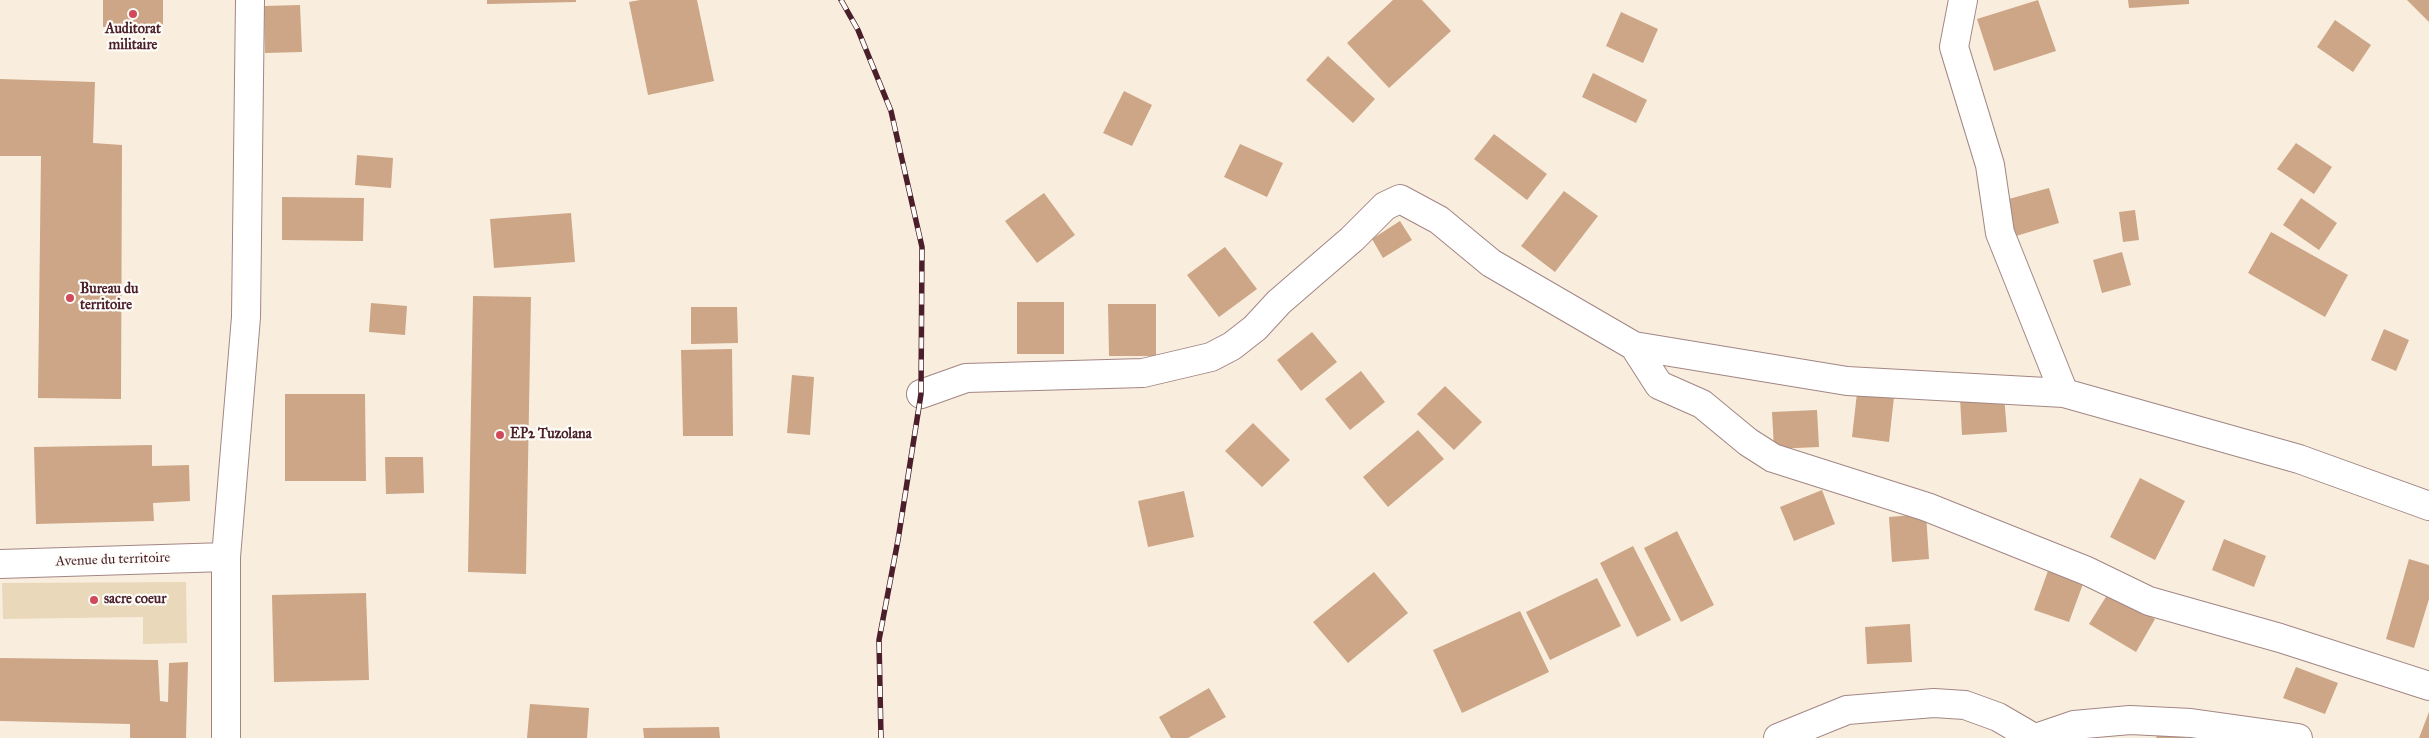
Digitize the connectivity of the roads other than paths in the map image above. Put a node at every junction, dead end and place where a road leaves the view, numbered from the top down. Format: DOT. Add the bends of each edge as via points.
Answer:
graph roads {
  1 [pos="250,0"];
  2 [pos="1963,0"];
  3 [pos="1634,346"];
  4 [pos="2064,393"];
  5 [pos="921,394"];
  6 [pos="2429,506"];
  7 [pos="226,557"];
  8 [pos="0,564"];
  9 [pos="2429,686"];
  10 [pos="226,738"];
  11 [pos="1778,738"];
  12 [pos="2035,738"];
  13 [pos="2298,738"];
  1 -- 7 [label="street" via="246,317"];
  2 -- 4 [label="street" via="1954,47 1990,165 2000,234"];
  3 -- 4 [label="street" via="1847,381"];
  3 -- 5 [label="street" via="1491,263 1439,220 1400,199 1385,206 1279,302 1255,328 1211,357 1143,373 966,378"];
  3 -- 9 [label="street" via="1659,385 1702,404 1773,458 1936,510 2079,567 2149,601 2280,638"];
  4 -- 6 [label="street" via="2299,459"];
  7 -- 8 [label="street, Avenue du territoire"];
  7 -- 10 [label="street"];
  11 -- 12 [label="street" via="1847,710 1934,703 1964,705 1998,717"];
  12 -- 13 [label="street" via="2074,725 2130,720 2190,723"];
}
